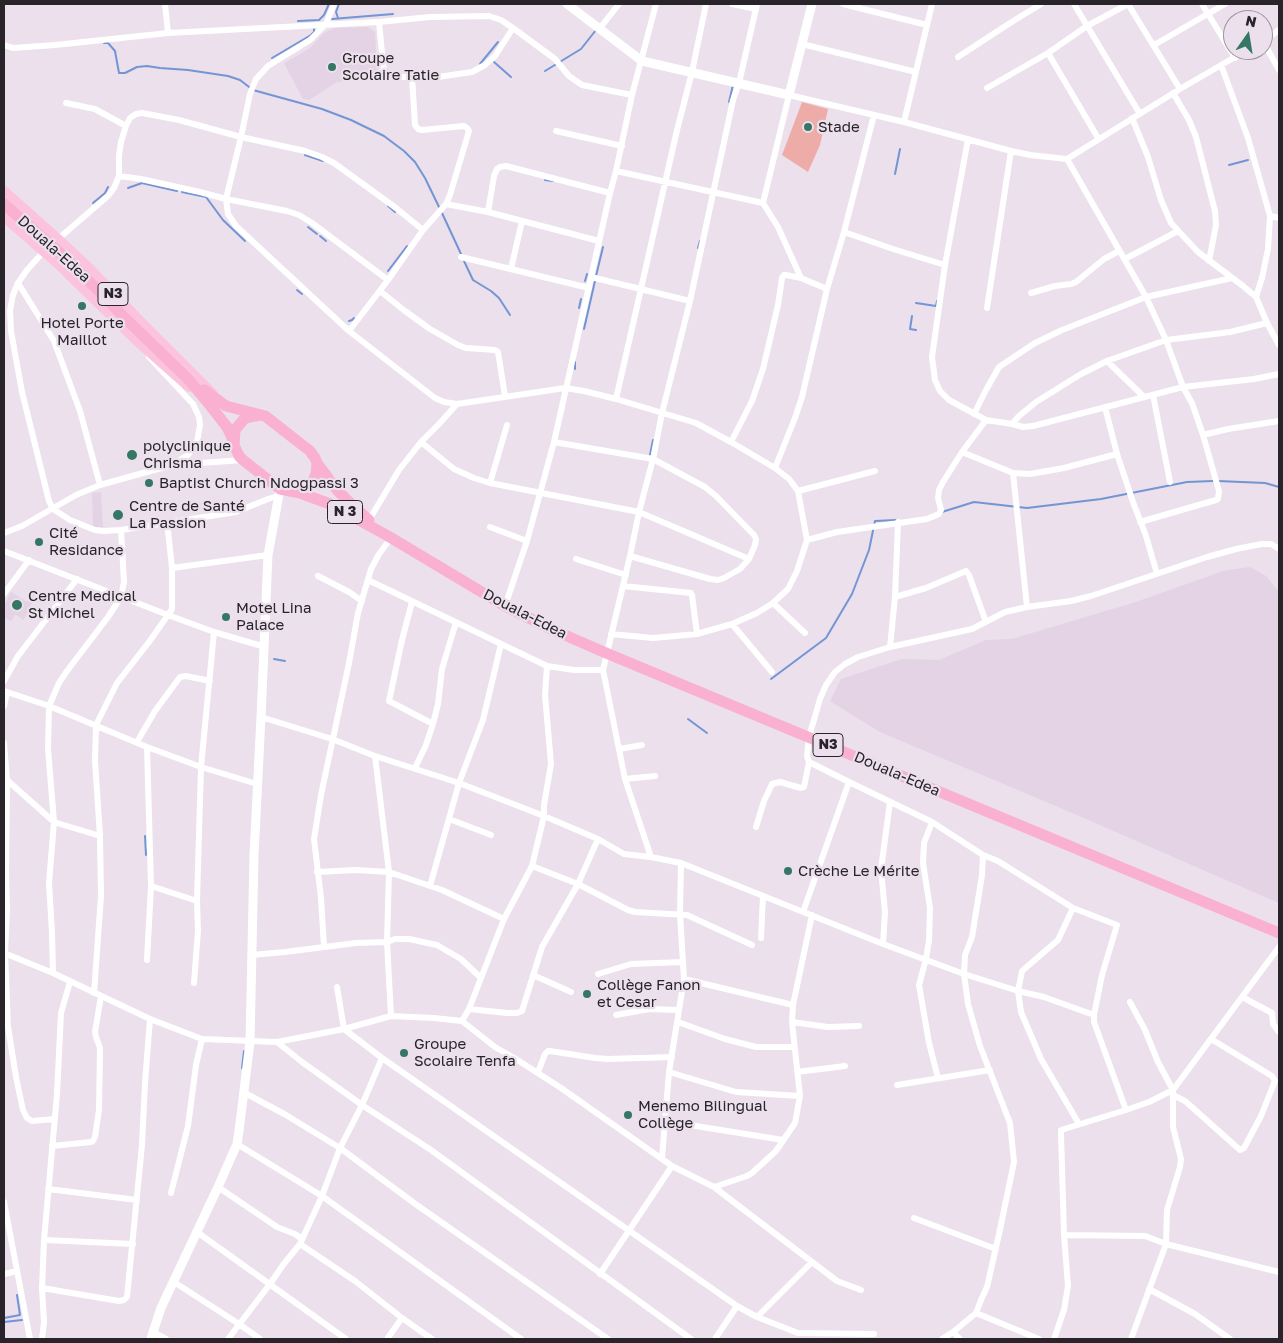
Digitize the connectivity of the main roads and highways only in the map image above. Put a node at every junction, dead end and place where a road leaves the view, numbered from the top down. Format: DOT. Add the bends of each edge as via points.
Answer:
graph roads {
  1 [pos="567,4"];
  2 [pos="812,4"];
  3 [pos="4,191"];
  4 [pos="4,204"];
  5 [pos="4,217"];
  6 [pos="214,402"];
  7 [pos="260,415"];
  8 [pos="234,440"];
  9 [pos="317,463"];
  10 [pos="279,493"];
  11 [pos="300,493"];
  12 [pos="390,537"];
  13 [pos="1279,933"];
  14 [pos="152,1336"];
  1 -- 2 [label="main road" via="642,61 789,96"];
  3 -- 6 [label="main road, N3" via="58,239 202,382"];
  4 -- 6 [label="highway, Douala-Edea / N3" via="68,260"];
  5 -- 6 [label="main road, N3" via="80,284 138,342"];
  6 -- 7 [label="highway, N3"];
  6 -- 8 [label="highway, N3"];
  7 -- 8 [label="highway" via="244,419 235,430"];
  7 -- 9 [label="highway, N3" via="269,418 310,451"];
  8 -- 10 [label="highway, N3" via="235,450 243,460"];
  9 -- 11 [label="highway" via="312,483"];
  9 -- 12 [label="highway, N 3" via="337,490"];
  10 -- 11 [label="highway"];
  10 -- 14 [label="main road" via="268,555 257,784 250,1042 245,1093 237,1144 161,1308"];
  11 -- 12 [label="highway, N 3" via="330,504"];
  12 -- 13 [label="highway, Douala-Edea / N3" via="551,629"];
}
